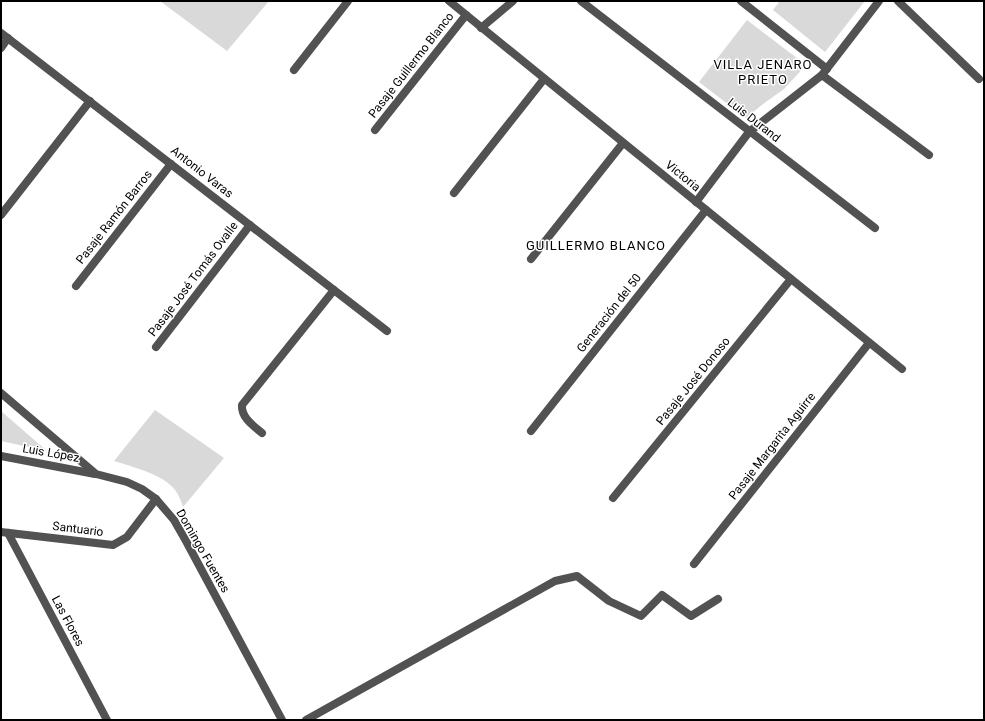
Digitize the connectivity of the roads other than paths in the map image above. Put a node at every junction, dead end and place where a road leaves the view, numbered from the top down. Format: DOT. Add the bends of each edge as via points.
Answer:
graph roads {
  1 [pos="348,1"];
  2 [pos="449,1"];
  3 [pos="513,1"];
  4 [pos="581,1"];
  5 [pos="741,1"];
  6 [pos="879,1"];
  7 [pos="898,1"];
  8 [pos="466,15"];
  9 [pos="482,28"];
  10 [pos="1,33"];
  11 [pos="8,38"];
  12 [pos="1,48"];
  13 [pos="294,70"];
  14 [pos="824,72"];
  15 [pos="544,79"];
  16 [pos="979,79"];
  17 [pos="90,101"];
  18 [pos="375,130"];
  19 [pos="750,132"];
  20 [pos="623,143"];
  21 [pos="929,155"];
  22 [pos="171,164"];
  23 [pos="454,193"];
  24 [pos="696,202"];
  25 [pos="706,210"];
  26 [pos="1,215"];
  27 [pos="250,225"];
  28 [pos="875,228"];
  29 [pos="531,259"];
  30 [pos="791,278"];
  31 [pos="76,286"];
  32 [pos="334,290"];
  33 [pos="387,331"];
  34 [pos="869,343"];
  35 [pos="156,347"];
  36 [pos="902,369"];
  37 [pos="1,393"];
  38 [pos="531,431"];
  39 [pos="262,433"];
  40 [pos="1,456"];
  41 [pos="96,474"];
  42 [pos="613,498"];
  43 [pos="156,499"];
  44 [pos="4,532"];
  45 [pos="694,564"];
  46 [pos="718,599"];
  47 [pos="107,720"];
  48 [pos="282,720"];
  49 [pos="306,720"];
  1 -- 13 [label="street"];
  2 -- 8 [label="street, Victoria"];
  3 -- 9 [label="street"];
  4 -- 19 [label="street, Luis Durand"];
  5 -- 14 [label="street"];
  6 -- 14 [label="street"];
  7 -- 16 [label="street"];
  8 -- 9 [label="street, Victoria"];
  8 -- 18 [label="street, Pasaje Guillermo Blanco"];
  9 -- 15 [label="street, Victoria"];
  10 -- 11 [label="street, Antonio Varas"];
  11 -- 12 [label="street"];
  11 -- 17 [label="street, Antonio Varas"];
  14 -- 19 [label="street"];
  14 -- 21 [label="street"];
  15 -- 20 [label="street, Victoria"];
  15 -- 23 [label="street"];
  17 -- 22 [label="street, Antonio Varas"];
  17 -- 26 [label="street"];
  19 -- 24 [label="street"];
  19 -- 28 [label="street, Luis Durand"];
  20 -- 24 [label="street, Victoria"];
  20 -- 29 [label="street"];
  22 -- 27 [label="street, Antonio Varas"];
  22 -- 31 [label="street, Pasaje Ramón Barros"];
  24 -- 25 [label="street, Victoria"];
  25 -- 30 [label="street, Victoria"];
  25 -- 38 [label="street, Generación del 50"];
  27 -- 32 [label="street, Antonio Varas"];
  27 -- 35 [label="street, Pasaje José Tomás Ovalle"];
  30 -- 34 [label="street, Victoria"];
  30 -- 42 [label="street, Pasaje José Donoso"];
  32 -- 33 [label="street, Antonio Varas"];
  32 -- 39 [label="street" via="242,405 241,411"];
  34 -- 36 [label="street, Victoria"];
  34 -- 45 [label="street, Pasaje Margarita Aguirre"];
  37 -- 41 [label="street, Domingo Fuentes"];
  40 -- 41 [label="street, Luis López"];
  41 -- 43 [label="street, Domingo Fuentes" via="127,482"];
  43 -- 44 [label="street, Santuario" via="127,538 113,545"];
  43 -- 48 [label="street, Domingo Fuentes" via="178,527"];
  44 -- 47 [label="street, Las Flores"];
  46 -- 49 [label="street" via="691,616 662,595 641,616 609,600 577,576 556,581"];
}
